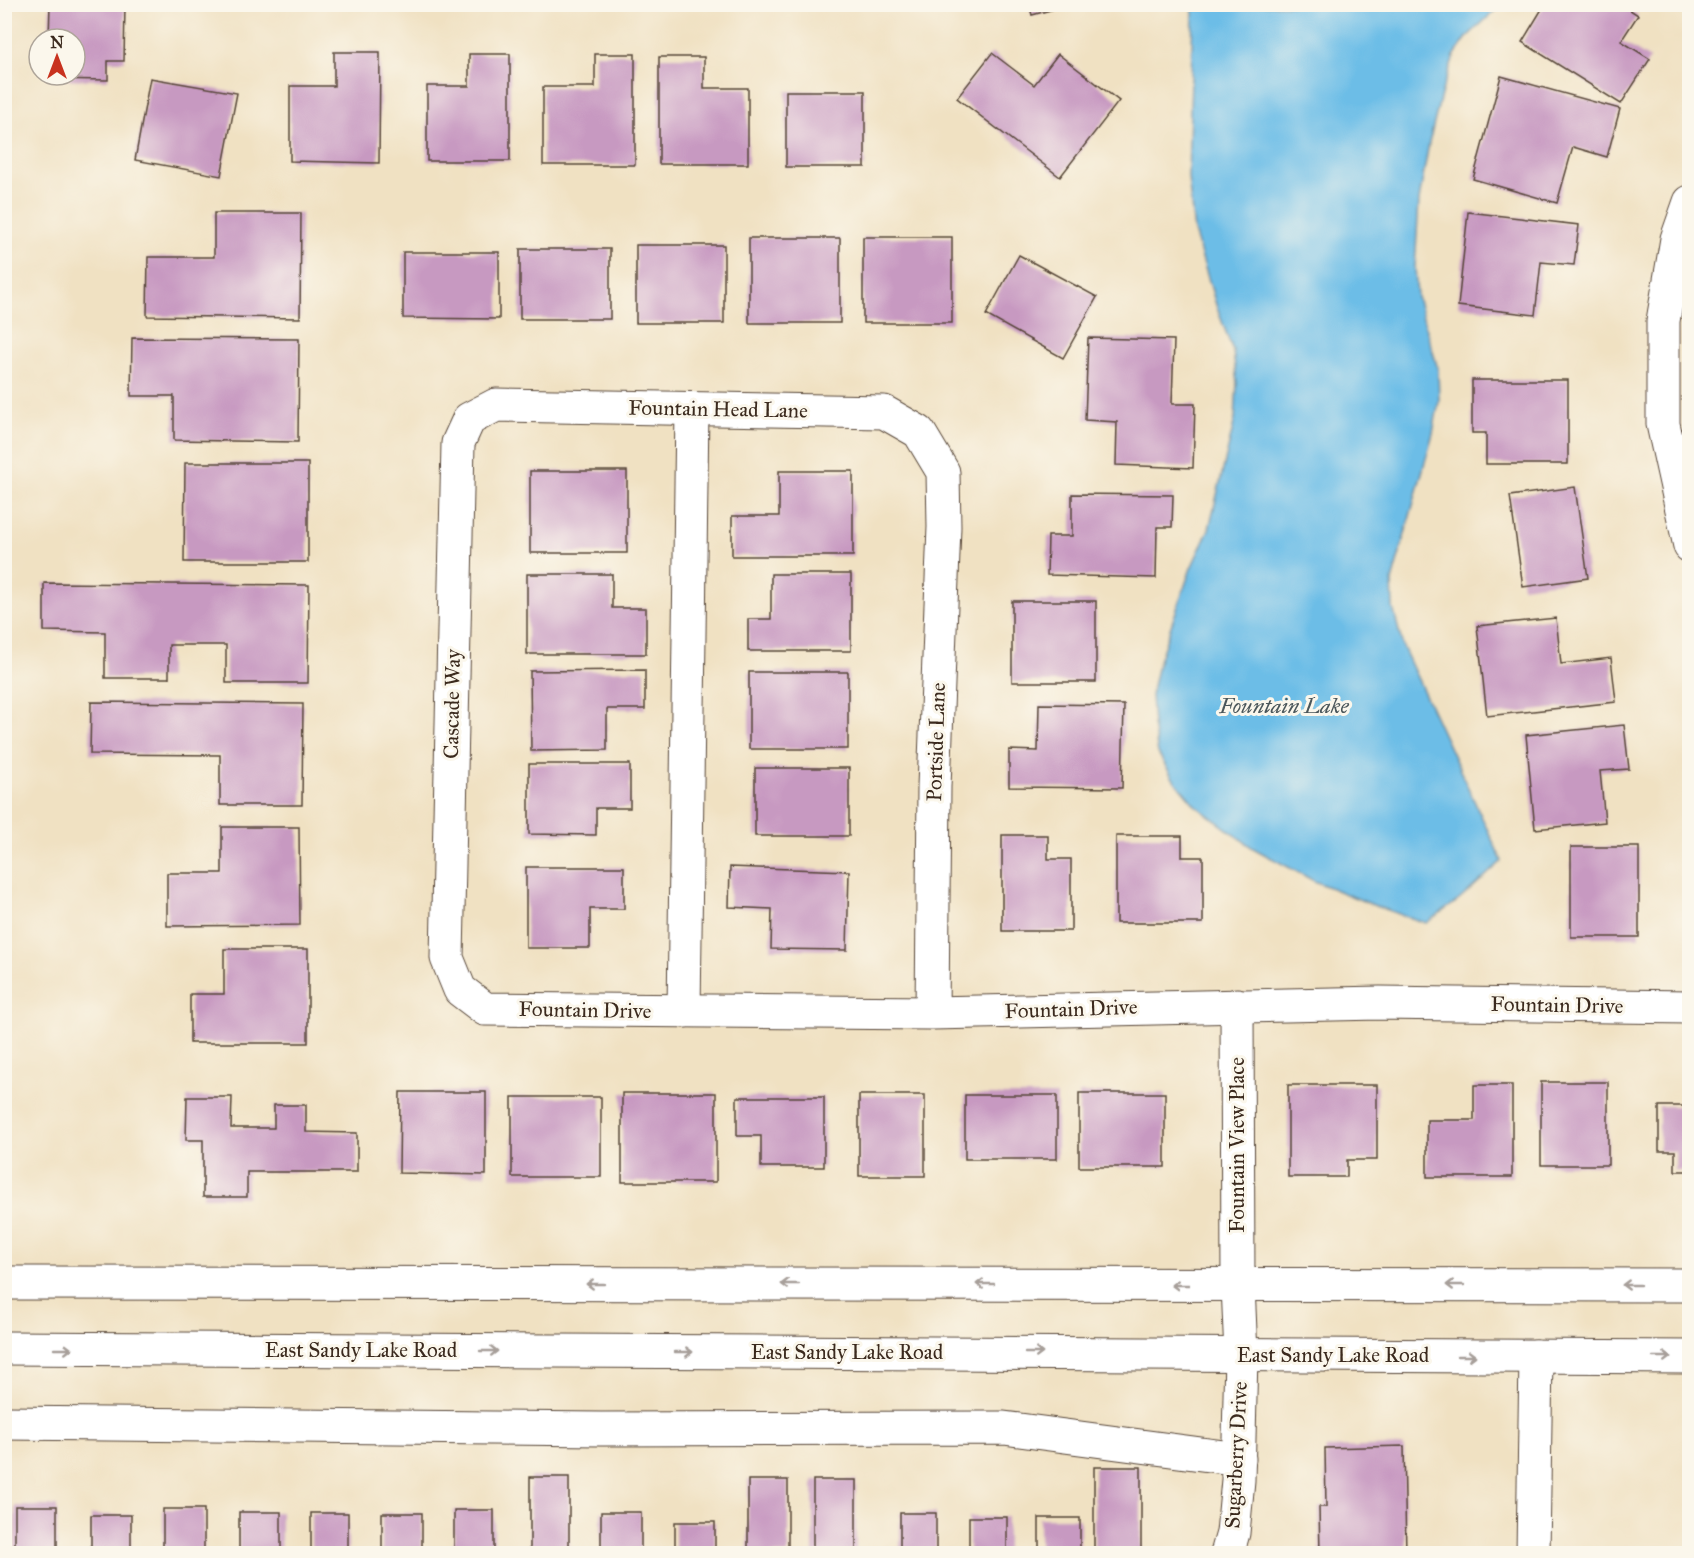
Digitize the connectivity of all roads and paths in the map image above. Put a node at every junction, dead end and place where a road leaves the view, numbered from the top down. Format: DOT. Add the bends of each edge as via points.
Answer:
graph roads {
  1 [pos="1689,202"];
  2 [pos="692,409"];
  3 [pos="469,419"];
  4 [pos="943,472"];
  5 [pos="1689,546"];
  6 [pos="460,990"];
  7 [pos="1237,1005"];
  8 [pos="1689,1007"];
  9 [pos="684,1011"];
  10 [pos="932,1013"];
  11 [pos="4,1282"];
  12 [pos="1238,1285"];
  13 [pos="1689,1285"];
  14 [pos="4,1348"];
  15 [pos="1241,1355"];
  16 [pos="1536,1356"];
  17 [pos="1689,1357"];
  18 [pos="4,1423"];
  19 [pos="1239,1459"];
  20 [pos="1227,1554"];
  21 [pos="1533,1554"];
  1 -- 5 [label="street" via="1677,239 1663,321 1663,424"];
  2 -- 3 [label="street, Fountain Head Lane" via="496,405"];
  2 -- 4 [label="street, Fountain Head Lane" via="884,412 919,432"];
  2 -- 9 [label="street"];
  3 -- 6 [label="street, Cascade Way" via="458,443 447,958"];
  4 -- 10 [label="street, Portside Lane"];
  6 -- 9 [label="street, Fountain Drive" via="485,1009"];
  7 -- 8 [label="street, Fountain Drive"];
  7 -- 10 [label="street, Fountain Drive"];
  7 -- 12 [label="street, Fountain View Place"];
  9 -- 10 [label="street, Fountain Drive"];
  12 -- 11 [label="street, one-way"];
  13 -- 12 [label="street, one-way"];
  12 -- 15 [label="street, Sugarberry Drive"];
  14 -- 15 [label="street, East Sandy Lake Road, one-way"];
  15 -- 16 [label="street, East Sandy Lake Road, one-way"];
  15 -- 19 [label="street, Sugarberry Drive"];
  16 -- 17 [label="street, East Sandy Lake Road, one-way"];
  16 -- 21 [label="street"];
  18 -- 19 [label="street" via="601,1429 1004,1428"];
  19 -- 20 [label="street, Sugarberry Drive" via="1233,1533"];
}
